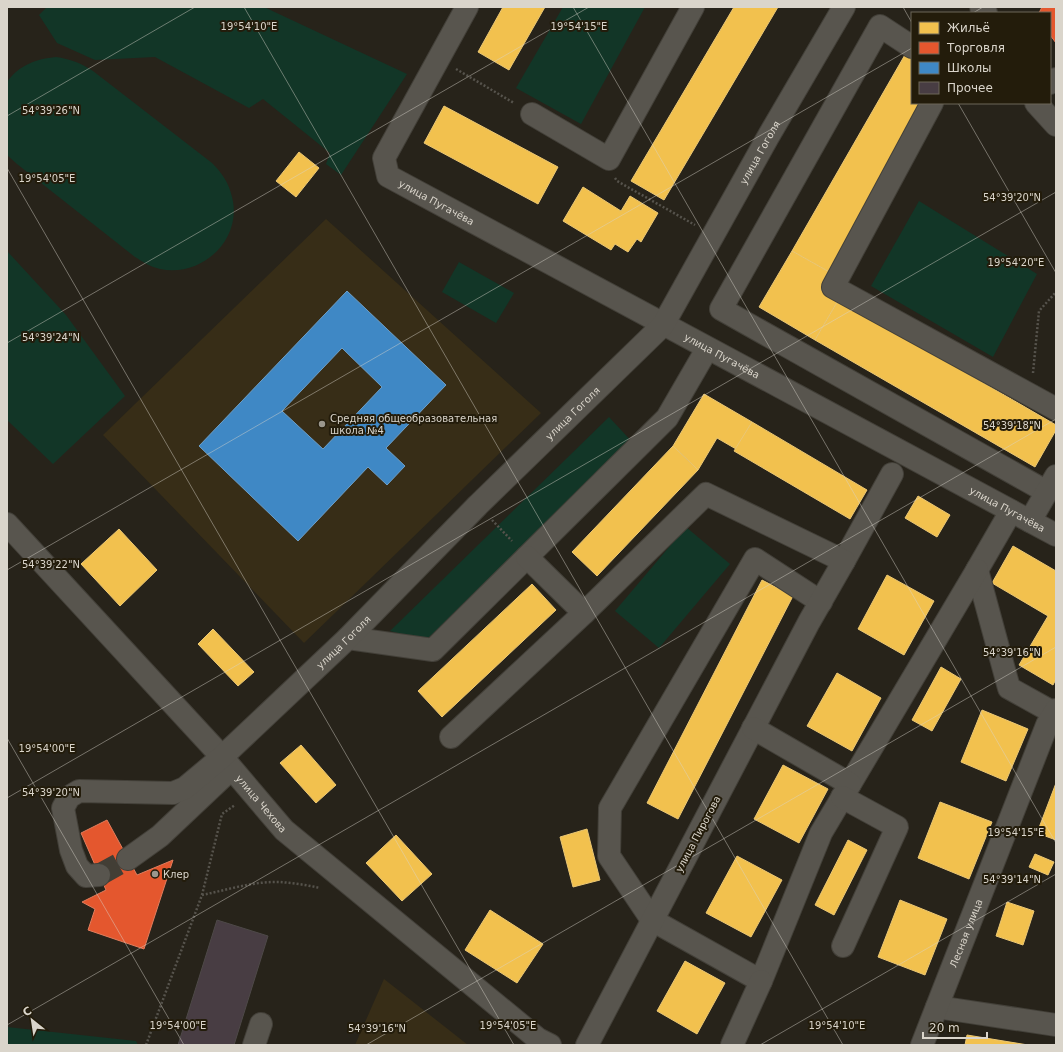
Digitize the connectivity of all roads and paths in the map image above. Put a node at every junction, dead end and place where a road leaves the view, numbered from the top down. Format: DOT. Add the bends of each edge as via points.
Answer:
graph roads {
  1 [pos="467,7"];
  2 [pos="693,7"];
  3 [pos="844,7"];
  4 [pos="911,46"];
  5 [pos="439,58"];
  6 [pos="931,104"];
  7 [pos="1037,104"];
  8 [pos="532,114"];
  9 [pos="1056,125"];
  10 [pos="609,158"];
  11 [pos="700,228"];
  12 [pos="1056,292"];
  13 [pos="663,325"];
  14 [pos="707,349"];
  15 [pos="1030,395"];
  16 [pos="1056,409"];
  17 [pos="892,474"];
  18 [pos="1052,484"];
  19 [pos="478,505"];
  20 [pos="1011,511"];
  21 [pos="1030,521"];
  22 [pos="7,524"];
  23 [pos="1056,535"];
  24 [pos="527,557"];
  25 [pos="844,561"];
  26 [pos="977,570"];
  27 [pos="821,602"];
  28 [pos="584,613"];
  29 [pos="348,638"];
  30 [pos="1055,712"];
  31 [pos="753,728"];
  32 [pos="451,737"];
  33 [pos="226,763"];
  34 [pos="846,790"];
  35 [pos="238,802"];
  36 [pos="128,859"];
  37 [pos="99,875"];
  38 [pos="324,889"];
  39 [pos="202,895"];
  40 [pos="652,920"];
  41 [pos="843,946"];
  42 [pos="761,981"];
  43 [pos="937,1007"];
  44 [pos="261,1024"];
  45 [pos="1056,1025"];
  46 [pos="146,1045"];
  47 [pos="254,1045"];
  48 [pos="550,1045"];
  49 [pos="587,1045"];
  50 [pos="732,1045"];
  51 [pos="922,1045"];
  1 -- 5 [label="street"];
  2 -- 10 [label="street"];
  3 -- 13 [label="street, улица Гоголя"];
  4 -- 18 [label="street" via="880,26 721,309"];
  5 -- 8 [label="path"];
  5 -- 13 [label="street, улица Пугачёва" via="384,158 388,176"];
  6 -- 15 [label="street" via="833,287"];
  7 -- 9 [label="street"];
  8 -- 10 [label="street"];
  10 -- 11 [label="path" via="616,181"];
  12 -- 15 [label="path" via="1039,311"];
  13 -- 14 [label="street, улица Пугачёва"];
  13 -- 19 [label="street, улица Гоголя"];
  14 -- 20 [label="street, улица Пугачёва"];
  14 -- 24 [label="street" via="667,418"];
  15 -- 16 [label="street"];
  17 -- 25 [label="street, улица Пирогова"];
  18 -- 21 [label="street"];
  19 -- 24 [label="path"];
  19 -- 29 [label="street, улица Гоголя"];
  20 -- 21 [label="street, улица Пугачёва"];
  20 -- 26 [label="street"];
  21 -- 23 [label="street, улица Пугачёва"];
  22 -- 33 [label="street, улица Чехова"];
  24 -- 28 [label="street"];
  24 -- 29 [label="street" via="433,650"];
  25 -- 27 [label="street, улица Пирогова"];
  25 -- 28 [label="street" via="706,494"];
  26 -- 30 [label="street" via="1009,688"];
  26 -- 34 [label="street"];
  27 -- 31 [label="street, улица Пирогова"];
  27 -- 40 [label="street" via="755,560 610,808 609,856"];
  28 -- 32 [label="street"];
  29 -- 33 [label="street, улица Гоголя"];
  30 -- 43 [label="street, Лесная улица" via="1047,725"];
  31 -- 34 [label="street"];
  31 -- 40 [label="street, улица Пирогова"];
  33 -- 36 [label="street" via="160,836"];
  33 -- 37 [label="street" via="173,793 79,791 69,798 63,808 71,850 77,866 86,876"];
  33 -- 48 [label="street, улица Чехова" via="284,830 538,1039"];
  34 -- 41 [label="street" via="897,827"];
  34 -- 42 [label="street" via="821,833"];
  35 -- 39 [label="path" via="222,814"];
  38 -- 39 [label="path" via="279,882 251,884"];
  39 -- 46 [label="path"];
  40 -- 42 [label="street"];
  40 -- 49 [label="street, улица Пирогова"];
  42 -- 50 [label="street"];
  43 -- 45 [label="street"];
  43 -- 51 [label="street, Лесная улица"];
  44 -- 47 [label="street"];
}
